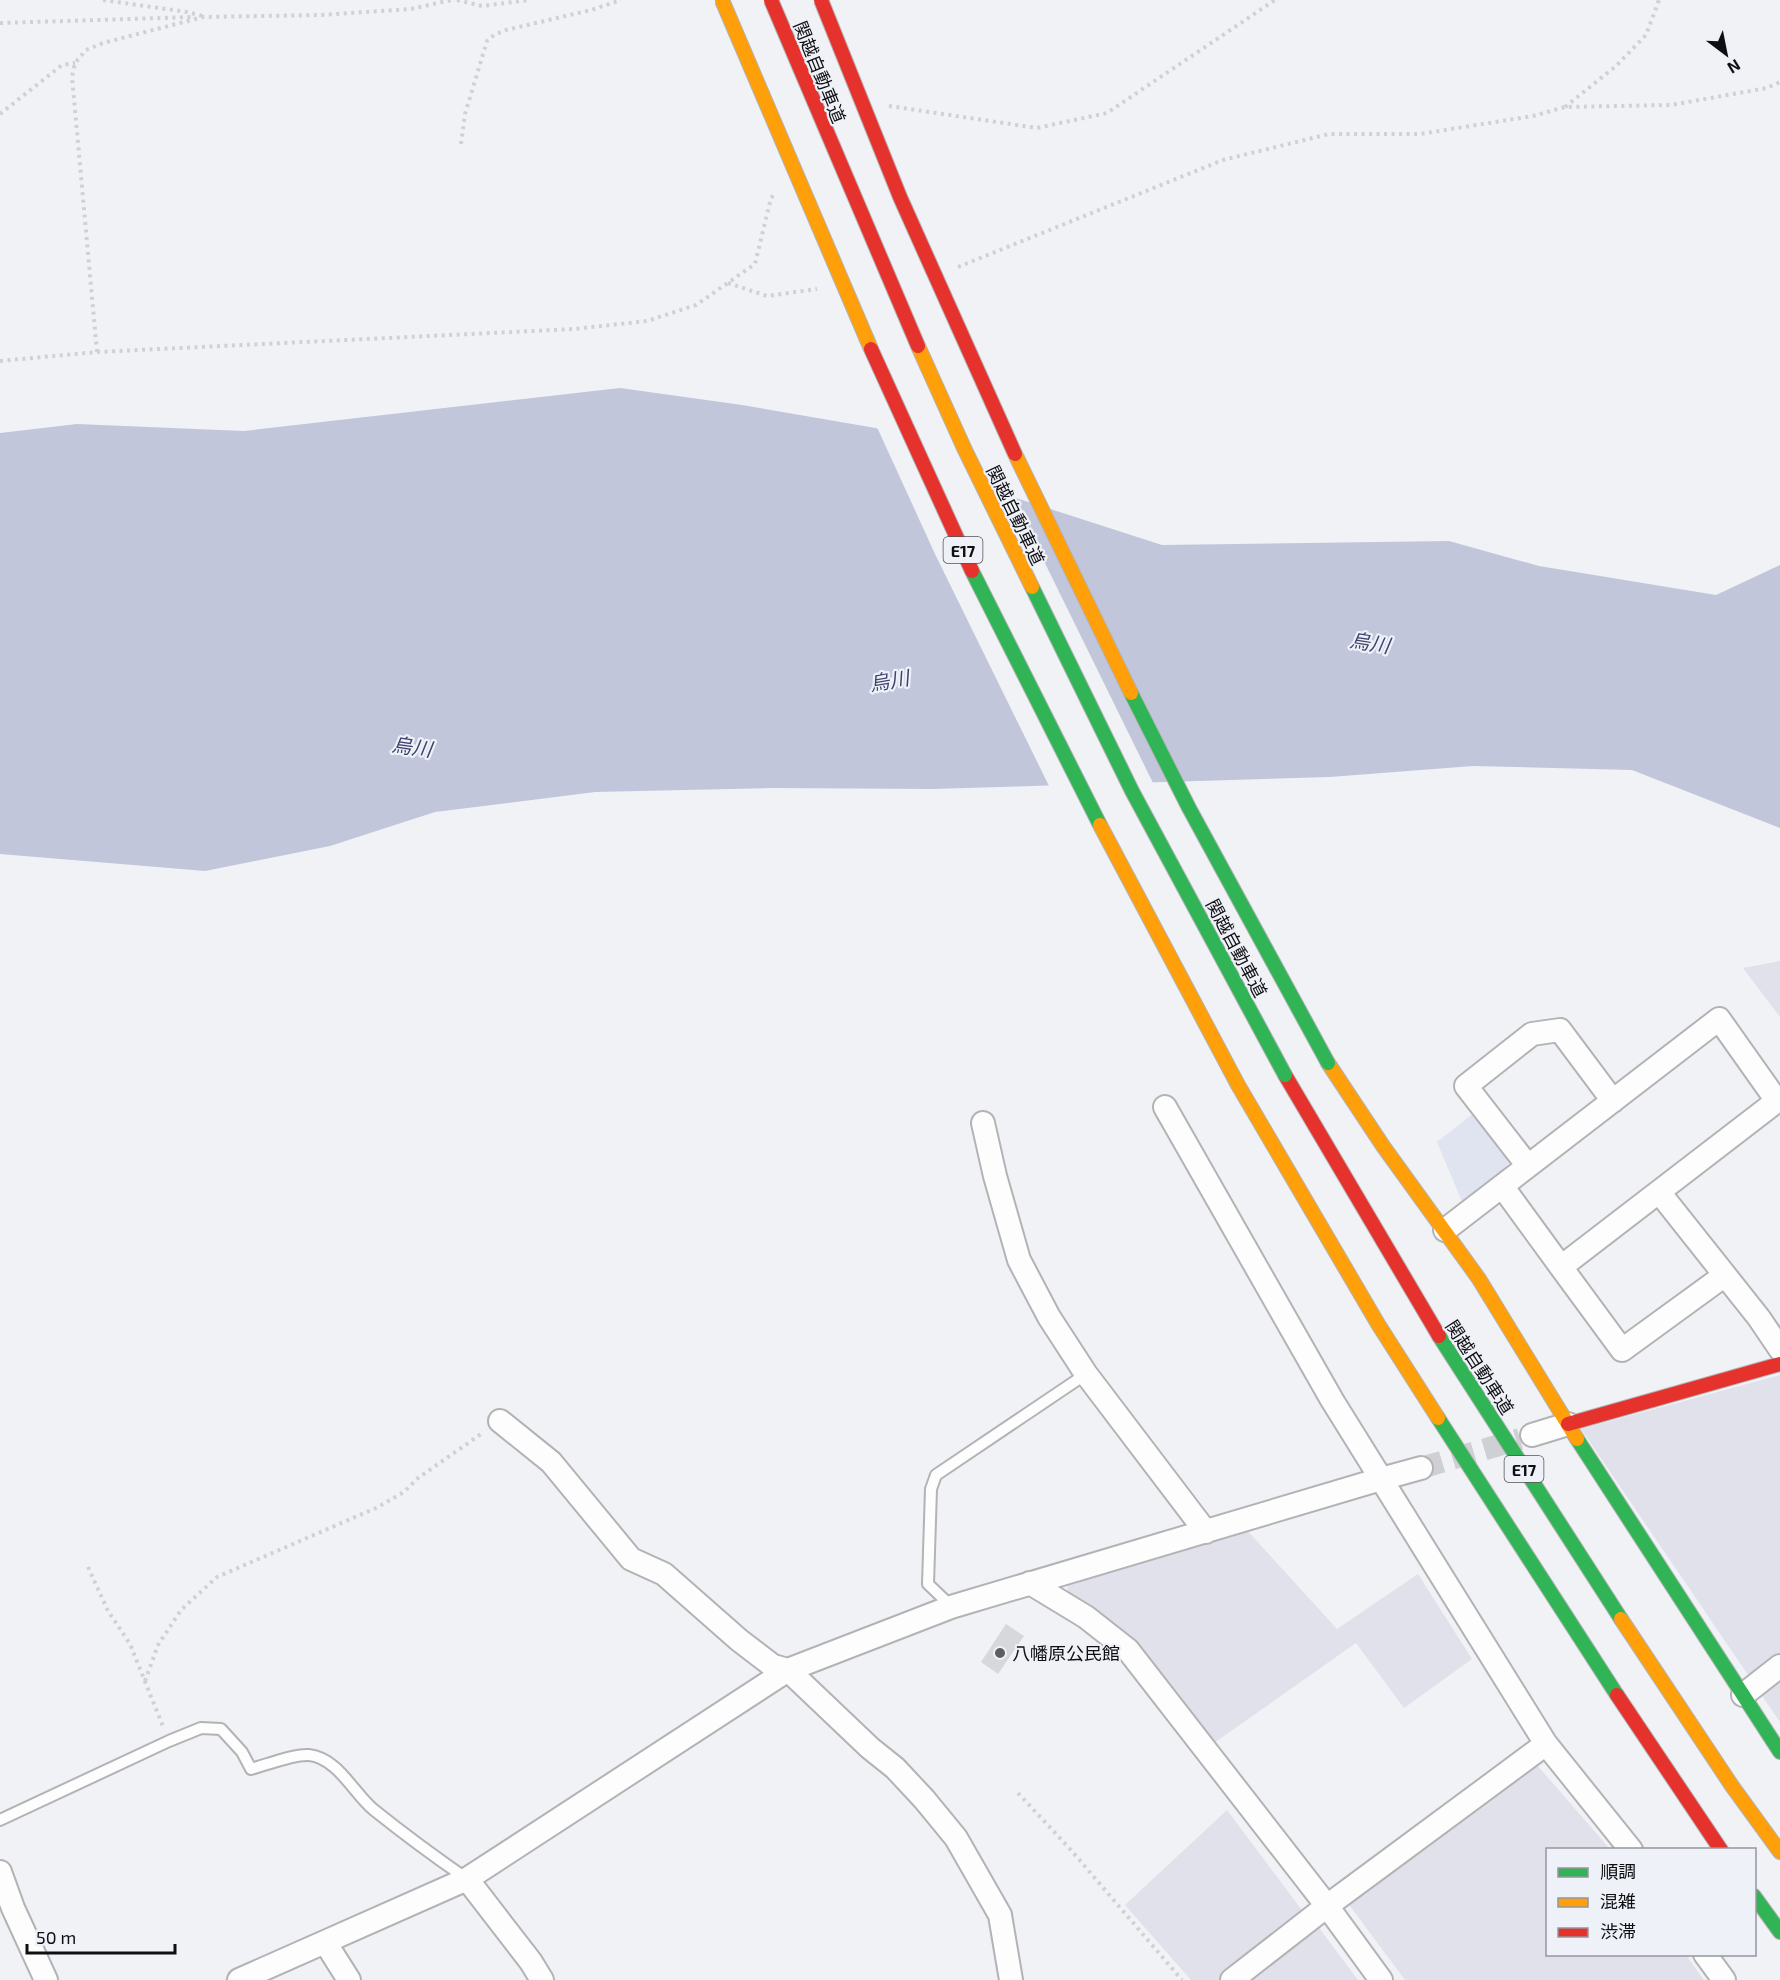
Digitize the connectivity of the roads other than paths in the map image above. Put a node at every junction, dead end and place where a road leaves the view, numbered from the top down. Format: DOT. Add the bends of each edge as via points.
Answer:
graph roads {
  1 [pos="722,0"];
  2 [pos="771,0"];
  3 [pos="821,0"];
  4 [pos="1613,1101"];
  5 [pos="1165,1107"];
  6 [pos="983,1123"];
  7 [pos="1528,1166"];
  8 [pos="1502,1186"];
  9 [pos="1659,1192"];
  10 [pos="1445,1230"];
  11 [pos="1561,1267"];
  12 [pos="1725,1275"];
  13 [pos="1780,1349"];
  14 [pos="1780,1364"];
  15 [pos="1086,1374"];
  16 [pos="500,1421"];
  17 [pos="1568,1424"];
  18 [pos="1532,1435"];
  19 [pos="1421,1468"];
  20 [pos="1381,1479"];
  21 [pos="1206,1532"];
  22 [pos="1030,1583"];
  23 [pos="951,1607"];
  24 [pos="1780,1666"];
  25 [pos="788,1670"];
  26 [pos="1743,1695"];
  27 [pos="1546,1744"];
  28 [pos="1780,1752"];
  29 [pos="0,1820"];
  30 [pos="1629,1848"];
  31 [pos="1720,1848"];
  32 [pos="1780,1852"];
  33 [pos="0,1872"];
  34 [pos="467,1879"];
  35 [pos="1756,1897"];
  36 [pos="1327,1906"];
  37 [pos="7,1912"];
  38 [pos="1780,1932"];
  39 [pos="326,1942"];
  40 [pos="1707,1956"];
  41 [pos="46,1980"];
  42 [pos="239,1980"];
  43 [pos="349,1980"];
  44 [pos="542,1980"];
  45 [pos="1011,1980"];
  46 [pos="1232,1980"];
  47 [pos="1381,1980"];
  48 [pos="1724,1980"];
  1 -- 31 [label="main road, E17, bridge" via="856,320 1006,641 1238,1085 1378,1324"];
  2 -- 32 [label="main road, 関越自動車道 / E17, bridge" via="899,305 964,448 1132,790 1284,1075 1424,1313 1602,1590"];
  3 -- 10 [label="main road, bridge" via="936,282 1040,508 1171,773 1328,1063"];
  4 -- 7 [label="street"];
  4 -- 7 [label="street" via="1560,1030 1532,1034 1466,1086"];
  4 -- 9 [label="street" via="1719,1019 1777,1101"];
  5 -- 20 [label="street"];
  6 -- 15 [label="street" via="1019,1260 1049,1317"];
  7 -- 8 [label="street"];
  8 -- 10 [label="street"];
  8 -- 11 [label="street"];
  9 -- 11 [label="street"];
  9 -- 12 [label="street"];
  10 -- 17 [label="main road"];
  11 -- 12 [label="street" via="1622,1350"];
  12 -- 13 [label="street"];
  14 -- 17 [label="main road"];
  15 -- 21 [label="street"];
  15 -- 23 [label="lane" via="936,1475 931,1489 928,1584"];
  16 -- 25 [label="street" via="551,1462 632,1559 664,1574 738,1640 772,1666"];
  17 -- 18 [label="street"];
  17 -- 26 [label="main road"];
  19 -- 20 [label="street"];
  20 -- 21 [label="street"];
  20 -- 27 [label="street"];
  21 -- 22 [label="street"];
  22 -- 23 [label="street"];
  22 -- 36 [label="street" via="1086,1617 1128,1650"];
  23 -- 25 [label="street"];
  24 -- 26 [label="street"];
  25 -- 34 [label="street"];
  25 -- 45 [label="street" via="895,1768 956,1838 1000,1915"];
  26 -- 28 [label="main road"];
  27 -- 30 [label="street"];
  27 -- 36 [label="street"];
  29 -- 34 [label="lane" via="169,1741 201,1728 221,1729 251,1769 309,1755 326,1762 371,1808"];
  33 -- 37 [label="street"];
  34 -- 39 [label="street"];
  34 -- 44 [label="street"];
  35 -- 38 [label="main road"];
  36 -- 46 [label="street"];
  36 -- 47 [label="street"];
  37 -- 41 [label="street"];
  39 -- 42 [label="street"];
  39 -- 43 [label="street"];
  40 -- 48 [label="street"];
}
